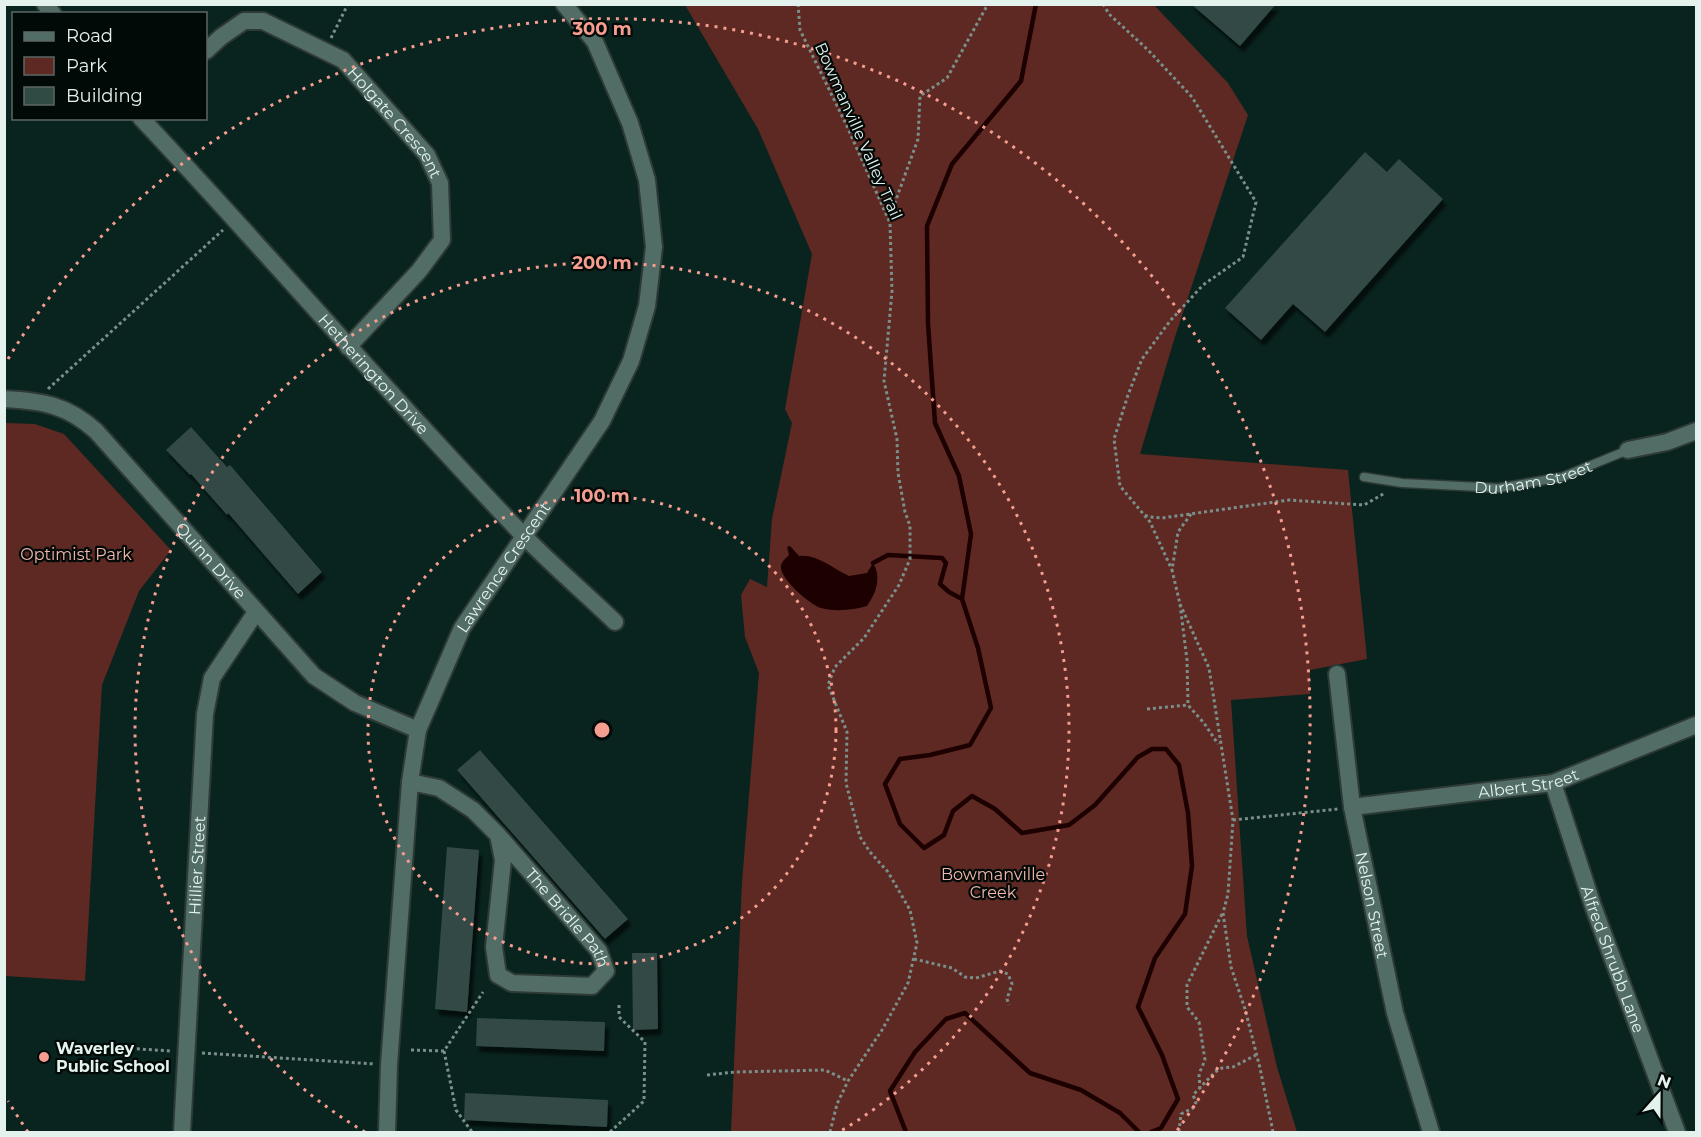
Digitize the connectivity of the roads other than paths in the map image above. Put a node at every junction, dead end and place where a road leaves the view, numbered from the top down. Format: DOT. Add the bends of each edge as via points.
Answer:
graph roads {
  1 [pos="564,4"];
  2 [pos="207,50"];
  3 [pos="143,120"];
  4 [pos="348,346"];
  5 [pos="4,399"];
  6 [pos="1696,431"];
  7 [pos="1628,450"];
  8 [pos="1364,477"];
  9 [pos="524,536"];
  10 [pos="256,612"];
  11 [pos="615,622"];
  12 [pos="1337,675"];
  13 [pos="1696,725"];
  14 [pos="418,730"];
  15 [pos="410,782"];
  16 [pos="1553,783"];
  17 [pos="1352,807"];
  18 [pos="498,835"];
  19 [pos="182,1132"];
  20 [pos="387,1132"];
  21 [pos="1431,1132"];
  22 [pos="1677,1132"];
  1 -- 9 [label="street, Lawrence Crescent" via="595,42 630,123 647,180 654,247 647,306 631,361 602,421"];
  2 -- 4 [label="street, Holgate Crescent" via="244,21 263,21 325,50 343,60 427,155 440,183 442,240 419,271"];
  3 -- 4 [label="street, Hetherington Drive"];
  4 -- 9 [label="street, Hetherington Drive"];
  5 -- 10 [label="street, Quinn Drive" via="45,402 82,418"];
  6 -- 7 [label="street, Durham Street"];
  7 -- 8 [label="lane, Durham Street" via="1562,477 1499,488"];
  9 -- 11 [label="street, Hetherington Drive"];
  9 -- 14 [label="street, Lawrence Crescent" via="462,628"];
  10 -- 14 [label="street, Quinn Drive" via="314,676 355,703"];
  10 -- 19 [label="street, Hillier Street" via="212,678 205,714"];
  12 -- 17 [label="street, Nelson Street"];
  13 -- 16 [label="street, Albert Street"];
  14 -- 15 [label="street, Lawrence Crescent"];
  15 -- 18 [label="street, The Bridle Path" via="439,788 473,810"];
  15 -- 20 [label="street, Lawrence Crescent"];
  16 -- 17 [label="street, Albert Street"];
  16 -- 22 [label="street, Alfred Shrubb Lane" via="1593,906"];
  17 -- 21 [label="street, Nelson Street" via="1395,1013"];
  18 -- 18 [label="street, The Bridle Path" via="503,860 494,948 498,975 512,983 592,986 606,971 599,951"];
}
